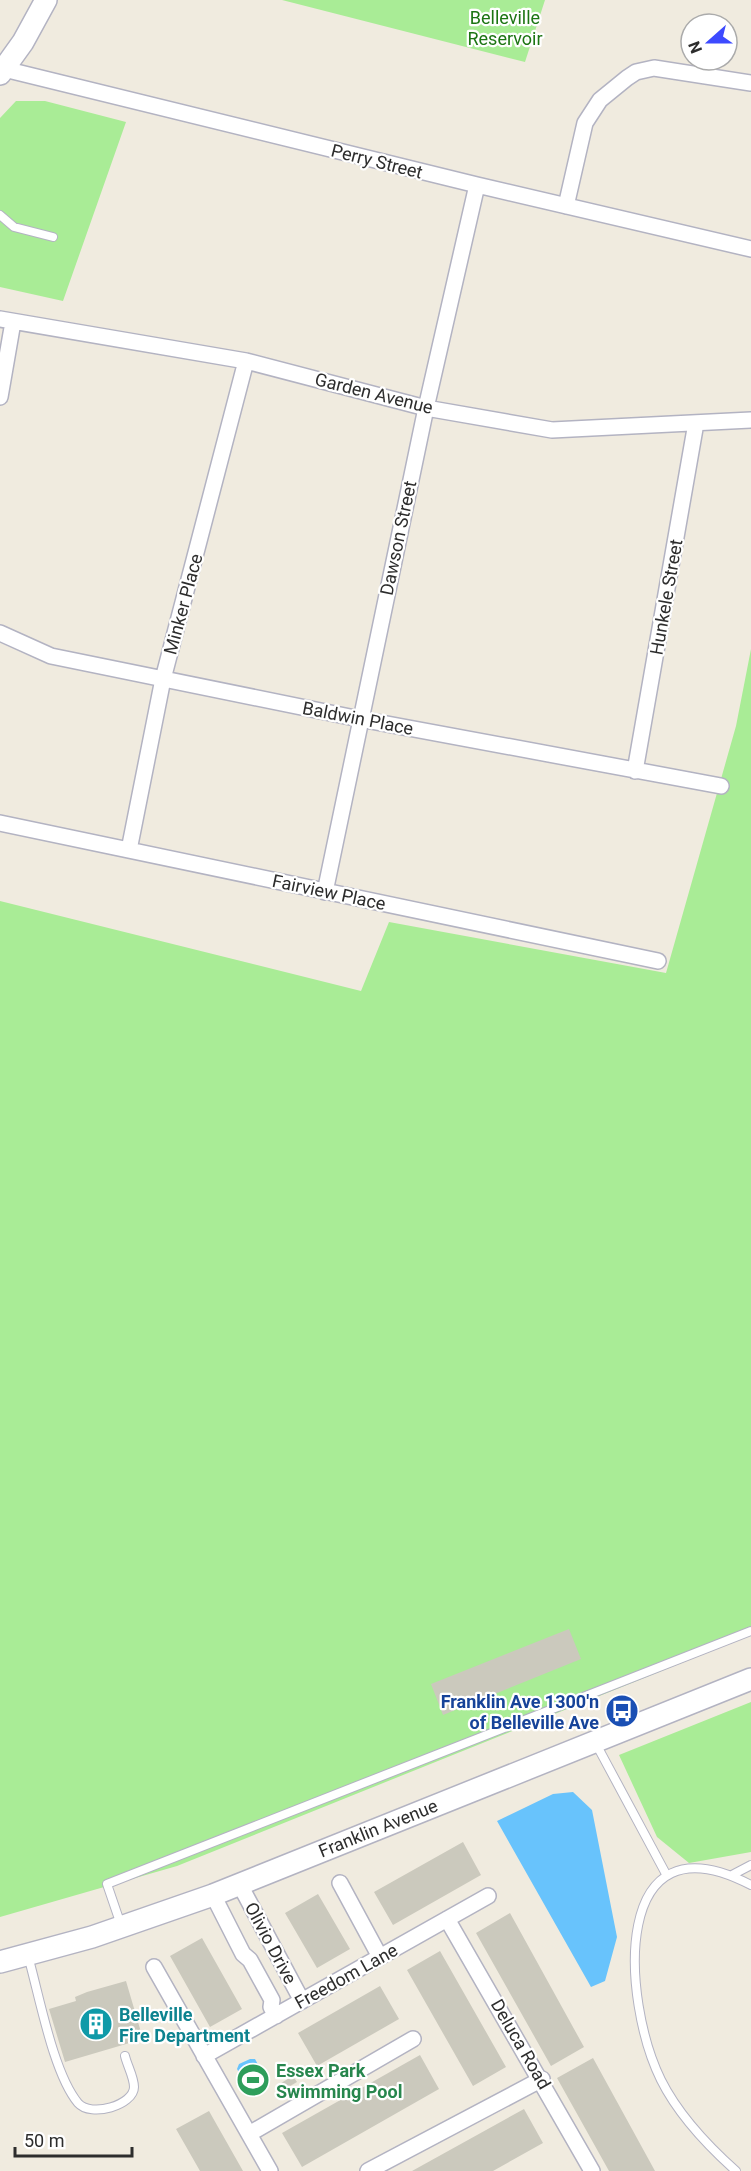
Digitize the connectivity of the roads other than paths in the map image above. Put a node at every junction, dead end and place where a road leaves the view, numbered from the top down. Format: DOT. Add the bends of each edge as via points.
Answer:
graph roads {
  1 [pos="46,0"];
  2 [pos="2,72"];
  3 [pos="751,83"];
  4 [pos="477,186"];
  5 [pos="566,206"];
  6 [pos="0,214"];
  7 [pos="53,237"];
  8 [pos="751,249"];
  9 [pos="7,321"];
  10 [pos="246,361"];
  11 [pos="0,397"];
  12 [pos="426,408"];
  13 [pos="751,420"];
  14 [pos="696,423"];
  15 [pos="0,633"];
  16 [pos="163,679"];
  17 [pos="360,719"];
  18 [pos="635,771"];
  19 [pos="721,786"];
  20 [pos="0,823"];
  21 [pos="129,850"];
  22 [pos="325,892"];
  23 [pos="658,961"];
  24 [pos="751,1631"];
  25 [pos="751,1678"];
  26 [pos="594,1741"];
  27 [pos="751,1865"];
  28 [pos="666,1874"];
  29 [pos="732,1875"];
  30 [pos="340,1883"];
  31 [pos="240,1885"];
  32 [pos="751,1885"];
  33 [pos="213,1895"];
  34 [pos="488,1896"];
  35 [pos="447,1919"];
  36 [pos="121,1926"];
  37 [pos="27,1954"];
  38 [pos="381,1957"];
  39 [pos="0,1962"];
  40 [pos="154,1967"];
  41 [pos="302,2001"];
  42 [pos="273,2012"];
  43 [pos="413,2039"];
  44 [pos="124,2056"];
  45 [pos="204,2056"];
  46 [pos="542,2079"];
  47 [pos="249,2134"];
  48 [pos="270,2171"];
  49 [pos="368,2171"];
  50 [pos="592,2171"];
  51 [pos="736,2171"];
  1 -- 2 [label="main road"];
  2 -- 4 [label="street, Perry Street"];
  3 -- 5 [label="street" via="654,68 636,72 600,100 585,123"];
  4 -- 5 [label="street, Perry Street"];
  4 -- 12 [label="street, Dawson Street"];
  5 -- 8 [label="street, Perry Street"];
  6 -- 7 [label="lane" via="14,226"];
  9 -- 10 [label="street, Garden Avenue"];
  9 -- 11 [label="street"];
  10 -- 12 [label="street, Garden Avenue"];
  10 -- 16 [label="street, Minker Place"];
  12 -- 14 [label="street, Garden Avenue" via="552,430"];
  12 -- 17 [label="street, Dawson Street"];
  13 -- 14 [label="street, Garden Avenue"];
  14 -- 18 [label="street, Hunkele Street"];
  15 -- 16 [label="street, Baldwin Place" via="51,656"];
  16 -- 17 [label="street, Baldwin Place"];
  16 -- 21 [label="street, Minker Place"];
  17 -- 18 [label="street, Baldwin Place"];
  17 -- 22 [label="street, Dawson Street"];
  18 -- 19 [label="street, Baldwin Place"];
  20 -- 21 [label="street, Fairview Place"];
  21 -- 22 [label="street, Fairview Place"];
  22 -- 23 [label="street, Fairview Place"];
  24 -- 36 [label="lane" via="106,1884"];
  25 -- 26 [label="main road, Franklin Avenue"];
  26 -- 28 [label="lane"];
  26 -- 31 [label="main road, Franklin Avenue"];
  27 -- 29 [label="lane"];
  28 -- 29 [label="lane" via="702,1869"];
  28 -- 51 [label="lane" via="646,1903 635,1949 634,1974 642,2030 661,2080 675,2103"];
  29 -- 32 [label="lane"];
  30 -- 38 [label="street"];
  31 -- 33 [label="main road, Franklin Avenue"];
  31 -- 41 [label="street, Olivio Drive"];
  33 -- 36 [label="main road, Franklin Avenue"];
  33 -- 42 [label="street, Olivio Drive" via="272,2000"];
  34 -- 35 [label="street, Freedom Lane"];
  35 -- 38 [label="street, Freedom Lane"];
  35 -- 46 [label="street, Deluca Road"];
  36 -- 37 [label="main road, Franklin Avenue"];
  37 -- 39 [label="main road, Franklin Avenue"];
  37 -- 44 [label="lane" via="58,2061 77,2102 85,2109 95,2111 125,2101 131,2095 134,2087"];
  38 -- 41 [label="street, Freedom Lane"];
  40 -- 45 [label="street"];
  41 -- 42 [label="street, Freedom Lane"];
  42 -- 45 [label="street, Freedom Lane"];
  43 -- 47 [label="street"];
  45 -- 47 [label="street"];
  46 -- 49 [label="street"];
  46 -- 50 [label="street, Deluca Road"];
  47 -- 48 [label="street"];
}
